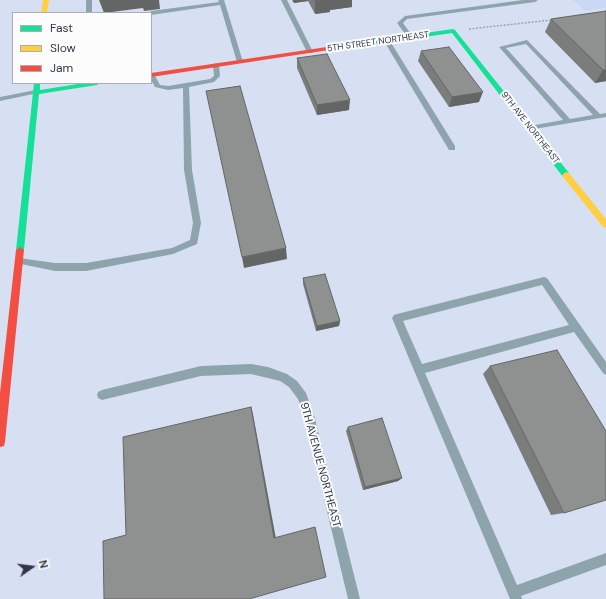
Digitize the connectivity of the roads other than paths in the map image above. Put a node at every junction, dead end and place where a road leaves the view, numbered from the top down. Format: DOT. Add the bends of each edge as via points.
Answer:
graph roads {
  1 [pos="46,0"];
  2 [pos="89,0"];
  3 [pos="284,0"];
  4 [pos="535,0"];
  5 [pos="221,1"];
  6 [pos="44,12"];
  7 [pos="89,12"];
  8 [pos="152,13"];
  9 [pos="453,31"];
  10 [pos="410,37"];
  11 [pos="387,41"];
  12 [pos="310,52"];
  13 [pos="240,62"];
  14 [pos="216,65"];
  15 [pos="152,75"];
  16 [pos="152,77"];
  17 [pos="82,84"];
  18 [pos="186,86"];
  19 [pos="37,87"];
  20 [pos="0,99"];
  21 [pos="606,115"];
  22 [pos="598,116"];
  23 [pos="568,121"];
  24 [pos="530,128"];
  25 [pos="452,148"];
  26 [pos="606,225"];
  27 [pos="18,261"];
  28 [pos="577,327"];
  29 [pos="418,370"];
  30 [pos="606,370"];
  31 [pos="102,395"];
  32 [pos="0,442"];
  33 [pos="606,559"];
  34 [pos="514,596"];
  35 [pos="354,599"];
  1 -- 6 [label="street"];
  2 -- 7 [label="lane"];
  3 -- 12 [label="lane"];
  4 -- 10 [label="lane" via="405,18 400,23"];
  5 -- 8 [label="lane"];
  5 -- 13 [label="lane"];
  9 -- 10 [label="street, 5TH STREET NORTHEAST"];
  9 -- 24 [label="street, 9TH AVE NORTHEAST"];
  10 -- 11 [label="street, 5TH STREET NORTHEAST"];
  11 -- 12 [label="street, 5TH STREET NORTHEAST"];
  11 -- 25 [label="lane"];
  12 -- 13 [label="street, 5TH STREET NORTHEAST"];
  13 -- 14 [label="street, 5TH STREET NORTHEAST"];
  14 -- 15 [label="street, 5TH STREET NORTHEAST"];
  14 -- 18 [label="lane" via="217,76 212,81"];
  16 -- 18 [label="lane" via="157,86"];
  17 -- 19 [label="street"];
  18 -- 27 [label="lane" via="188,170 197,223 194,242 173,251 86,267 55,267"];
  19 -- 20 [label="lane"];
  19 -- 27 [label="street"];
  21 -- 22 [label="lane"];
  22 -- 23 [label="lane"];
  22 -- 23 [label="lane" via="527,42 502,47"];
  23 -- 24 [label="lane"];
  24 -- 26 [label="street, 9TH AVE NORTHEAST"];
  27 -- 32 [label="street"];
  28 -- 29 [label="lane"];
  28 -- 29 [label="lane" via="544,281 398,318"];
  28 -- 30 [label="lane"];
  29 -- 34 [label="lane"];
  31 -- 35 [label="lane, 9TH AVENUE NORTHEAST" via="201,371 233,369 256,370 283,377 293,384 302,396 309,415"];
  33 -- 34 [label="lane"];
}
